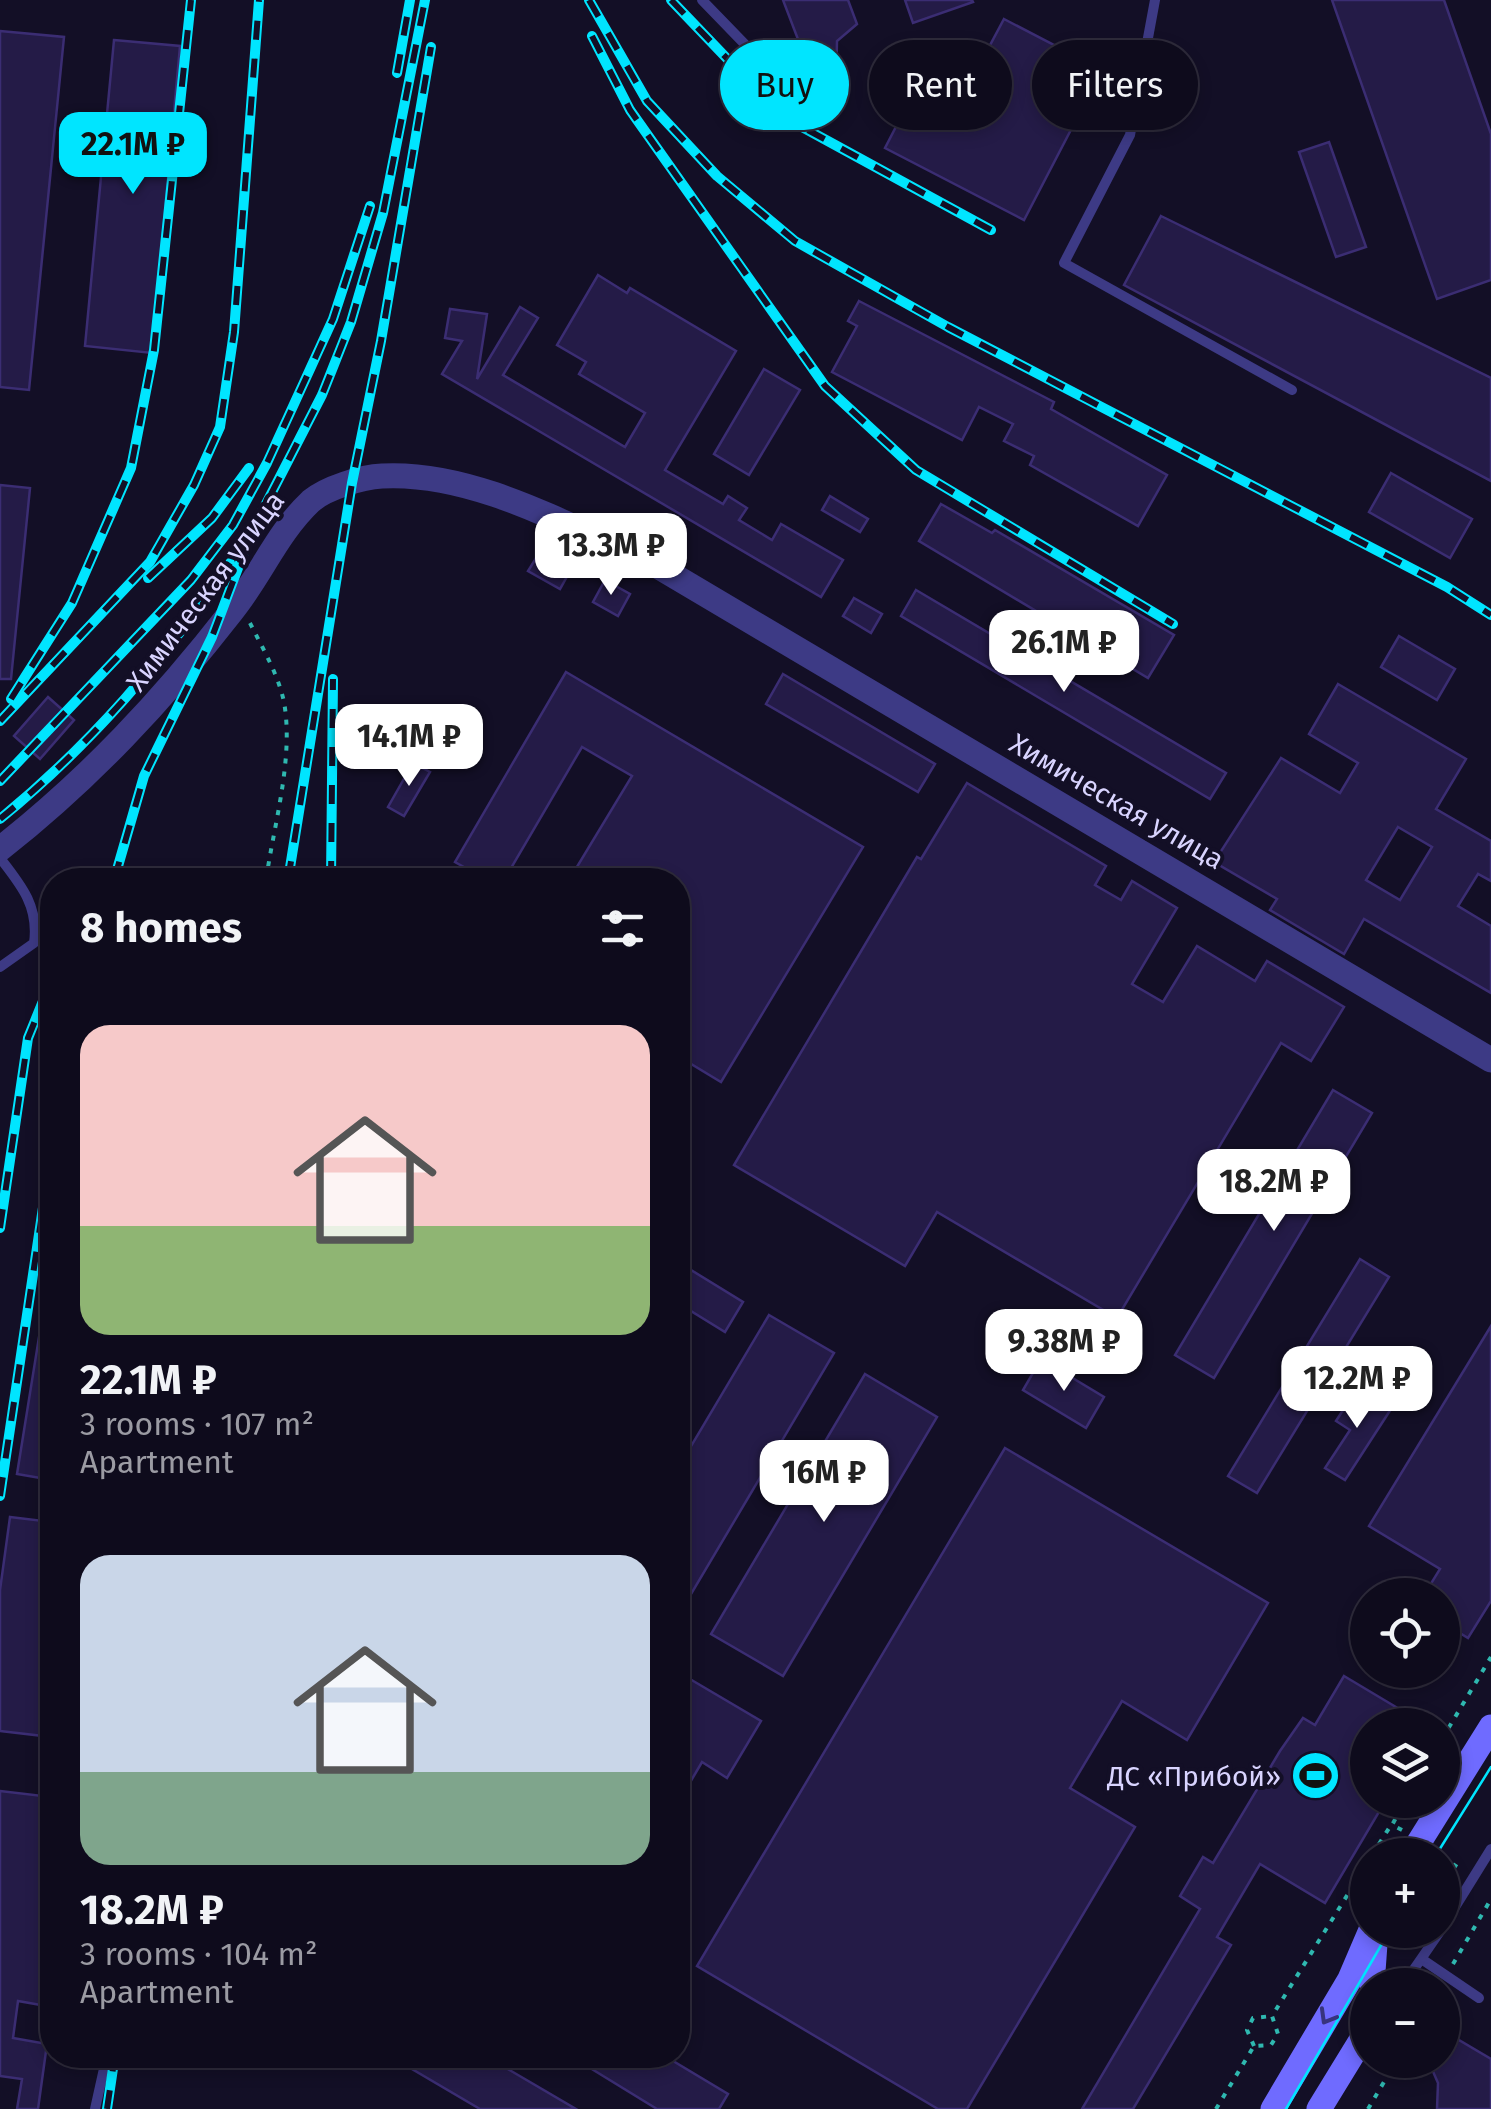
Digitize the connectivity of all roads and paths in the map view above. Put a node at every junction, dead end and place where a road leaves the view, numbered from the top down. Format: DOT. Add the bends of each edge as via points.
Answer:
graph roads {
  1 [pos="702,0"];
  2 [pos="1155,0"];
  3 [pos="741,40"];
  4 [pos="1292,390"];
  5 [pos="240,602"];
  6 [pos="0,850"];
  7 [pos="0,858"];
  8 [pos="268,868"];
  9 [pos="0,967"];
  10 [pos="1491,1060"];
  11 [pos="1491,1657"];
  12 [pos="1460,1708"];
  13 [pos="1491,1727"];
  14 [pos="1392,1825"];
  15 [pos="1383,1838"];
  16 [pos="1421,1838"];
  17 [pos="1491,1850"];
  18 [pos="1350,1891"];
  19 [pos="1491,1899"];
  20 [pos="1460,1900"];
  21 [pos="1365,1948"];
  22 [pos="1430,1948"];
  23 [pos="1423,1960"];
  24 [pos="1417,1968"];
  25 [pos="1451,1968"];
  26 [pos="1479,1998"];
  27 [pos="1272,2016"];
  28 [pos="1254,2046"];
  29 [pos="1350,2056"];
  30 [pos="104,2068"];
  31 [pos="1386,2078"];
  32 [pos="95,2109"];
  33 [pos="1216,2109"];
  34 [pos="1273,2109"];
  35 [pos="1320,2109"];
  36 [pos="1368,2109"];
  1 -- 3 [label="lane"];
  2 -- 4 [label="lane" via="1130,135 1064,263"];
  5 -- 6 [label="street, Химическая улица" via="118,747"];
  5 -- 8 [label="path" via="284,704 285,754"];
  5 -- 10 [label="street, Химическая улица" via="283,530 316,497 380,476 440,480 508,501 654,564"];
  7 -- 9 [label="lane" via="27,892 36,925 34,944"];
  11 -- 12 [label="path"];
  13 -- 16 [label="main road"];
  14 -- 15 [label="path"];
  17 -- 20 [label="lane"];
  18 -- 27 [label="path"];
  19 -- 25 [label="path"];
  21 -- 34 [label="main road, one-way"];
  22 -- 23 [label="lane"];
  23 -- 24 [label="lane"];
  23 -- 26 [label="lane"];
  27 -- 28 [label="path" via="1278,2034 1271,2045"];
  27 -- 28 [label="path" via="1253,2018 1246,2030"];
  28 -- 33 [label="path"];
  29 -- 35 [label="main road"];
  30 -- 32 [label="lane"];
  31 -- 36 [label="path"];
}
